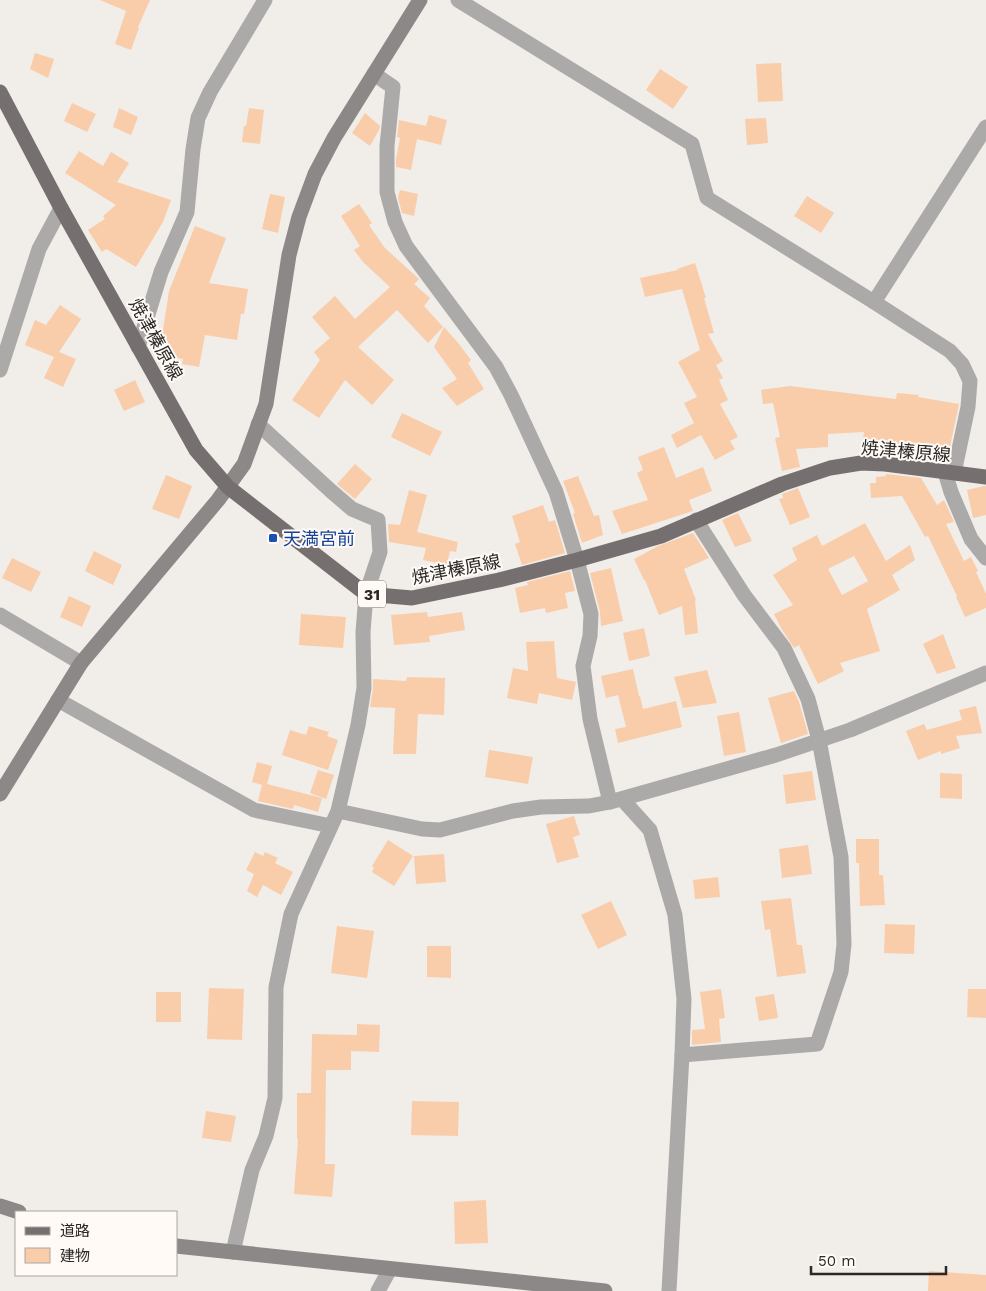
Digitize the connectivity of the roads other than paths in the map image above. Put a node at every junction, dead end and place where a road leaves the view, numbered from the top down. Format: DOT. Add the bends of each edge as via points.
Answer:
graph roads {
  1 [pos="265,0"];
  2 [pos="420,0"];
  3 [pos="458,0"];
  4 [pos="374,74"];
  5 [pos="0,92"];
  6 [pos="986,127"];
  7 [pos="61,208"];
  8 [pos="874,302"];
  9 [pos="138,347"];
  10 [pos="0,370"];
  11 [pos="258,424"];
  12 [pos="949,472"];
  13 [pos="986,477"];
  14 [pos="228,487"];
  15 [pos="696,520"];
  16 [pos="986,558"];
  17 [pos="577,560"];
  18 [pos="366,594"];
  19 [pos="0,615"];
  20 [pos="81,663"];
  21 [pos="986,673"];
  22 [pos="58,700"];
  23 [pos="819,740"];
  24 [pos="0,794"];
  25 [pos="616,801"];
  26 [pos="338,811"];
  27 [pos="331,826"];
  28 [pos="682,1055"];
  29 [pos="0,1206"];
  30 [pos="16,1211"];
  31 [pos="178,1246"];
  32 [pos="233,1252"];
  33 [pos="390,1269"];
  34 [pos="378,1291"];
  35 [pos="605,1291"];
  36 [pos="669,1291"];
  1 -- 9 [label="street" via="198,118 187,212 161,272"];
  2 -- 4 [label="street"];
  3 -- 8 [label="street" via="692,144 707,198"];
  4 -- 11 [label="street" via="334,138 315,174 299,216 288,255 266,404"];
  4 -- 17 [label="street" via="393,87 386,146 387,192 395,222 406,246 496,368 511,395 556,492"];
  5 -- 7 [label="main road, 焼津榛原線 / 31"];
  6 -- 8 [label="street"];
  7 -- 9 [label="main road, 焼津榛原線 / 31"];
  7 -- 10 [label="street" via="38,249"];
  8 -- 12 [label="street" via="950,351 962,364 970,381 968,407"];
  9 -- 14 [label="main road, 焼津榛原線 / 31" via="196,450"];
  11 -- 14 [label="street" via="244,464"];
  11 -- 18 [label="street" via="352,509 378,520 380,552"];
  12 -- 13 [label="main road, 焼津榛原線 / 31"];
  12 -- 15 [label="main road, 焼津榛原線 / 31" via="885,464 830,468"];
  12 -- 16 [label="street" via="951,492 971,539"];
  14 -- 18 [label="main road, 焼津榛原線 / 31"];
  14 -- 20 [label="street"];
  15 -- 17 [label="main road, 焼津榛原線 / 31" via="662,536"];
  15 -- 23 [label="street" via="744,595 784,648 808,699"];
  17 -- 18 [label="main road, 焼津榛原線 / 31" via="412,598"];
  17 -- 25 [label="street" via="591,614 583,666 590,719"];
  18 -- 26 [label="street" via="364,688"];
  19 -- 20 [label="street"];
  20 -- 22 [label="street"];
  21 -- 23 [label="street"];
  22 -- 24 [label="street"];
  22 -- 27 [label="street" via="254,810"];
  23 -- 25 [label="street"];
  23 -- 28 [label="street" via="841,857 844,944 841,972 817,1044"];
  25 -- 26 [label="street" via="513,811 440,830 422,830"];
  25 -- 28 [label="street" via="650,830 675,915 684,999"];
  26 -- 27 [label="street"];
  27 -- 32 [label="street" via="291,914 276,987 275,1098 266,1136 252,1170"];
  28 -- 36 [label="street"];
  29 -- 30 [label="street"];
  31 -- 32 [label="street"];
  32 -- 33 [label="street"];
  33 -- 34 [label="street"];
  33 -- 35 [label="street"];
}
